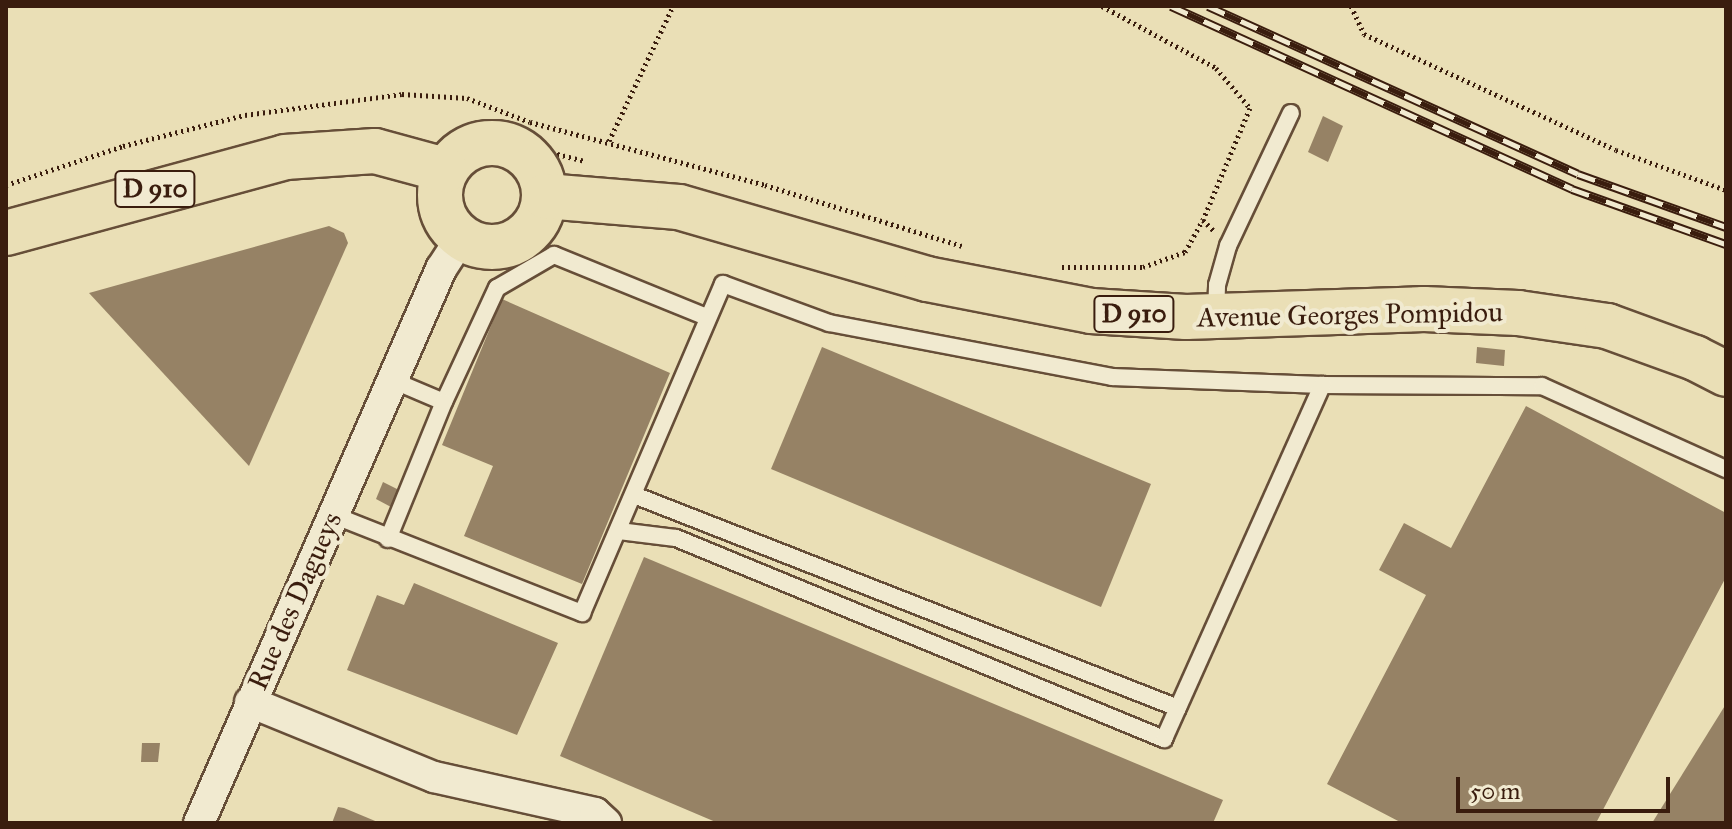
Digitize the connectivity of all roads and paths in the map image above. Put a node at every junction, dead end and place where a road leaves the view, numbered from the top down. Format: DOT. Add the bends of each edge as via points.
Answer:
graph roads {
  1 [pos="673,6"];
  2 [pos="1102,6"];
  3 [pos="1351,6"];
  4 [pos="1291,113"];
  5 [pos="609,141"];
  6 [pos="445,170"];
  7 [pos="1726,190"];
  8 [pos="545,196"];
  9 [pos="6,233"];
  10 [pos="461,238"];
  11 [pos="1228,246"];
  12 [pos="1216,316"];
  13 [pos="707,317"];
  14 [pos="1726,374"];
  15 [pos="392,380"];
  16 [pos="1322,385"];
  17 [pos="444,402"];
  18 [pos="1726,469"];
  19 [pos="634,495"];
  20 [pos="333,515"];
  21 [pos="619,531"];
  22 [pos="388,539"];
  23 [pos="250,702"];
  24 [pos="1178,708"];
  25 [pos="199,823"];
  26 [pos="606,823"];
  1 -- 5 [label="path"];
  2 -- 11 [label="path" via="1216,68 1250,108 1203,220"];
  3 -- 7 [label="path" via="1364,34 1616,150"];
  4 -- 11 [label="lane"];
  6 -- 8 [label="main road" via="471,147 505,144 534,163"];
  6 -- 9 [label="main road, D 910" via="375,151 285,157"];
  6 -- 10 [label="main road" via="439,200"];
  8 -- 10 [label="main road" via="542,213 523,239 492,248"];
  8 -- 12 [label="main road, Avenue Georges Pompidou / D 910" via="679,207 1006,298 1091,311"];
  10 -- 15 [label="street, Rue des Dagueys" via="441,269"];
  11 -- 12 [label="lane" via="1217,285"];
  12 -- 14 [label="main road, Avenue Georges Pompidou / D 910" via="1424,309 1518,313 1607,326"];
  13 -- 16 [label="lane" via="723,284 829,323 1112,377"];
  13 -- 17 [label="lane" via="554,255 497,288"];
  13 -- 19 [label="lane"];
  15 -- 17 [label="lane"];
  15 -- 20 [label="street, Rue des Dagueys"];
  16 -- 18 [label="lane" via="1542,386"];
  16 -- 24 [label="lane"];
  17 -- 22 [label="lane"];
  19 -- 21 [label="lane"];
  19 -- 24 [label="lane"];
  20 -- 22 [label="lane"];
  20 -- 23 [label="street, Rue des Dagueys"];
  21 -- 22 [label="lane" via="582,613"];
  21 -- 24 [label="lane" via="676,538 1164,739"];
  23 -- 25 [label="street, Rue des Dagueys"];
  23 -- 26 [label="street" via="434,777 595,813"];
}
